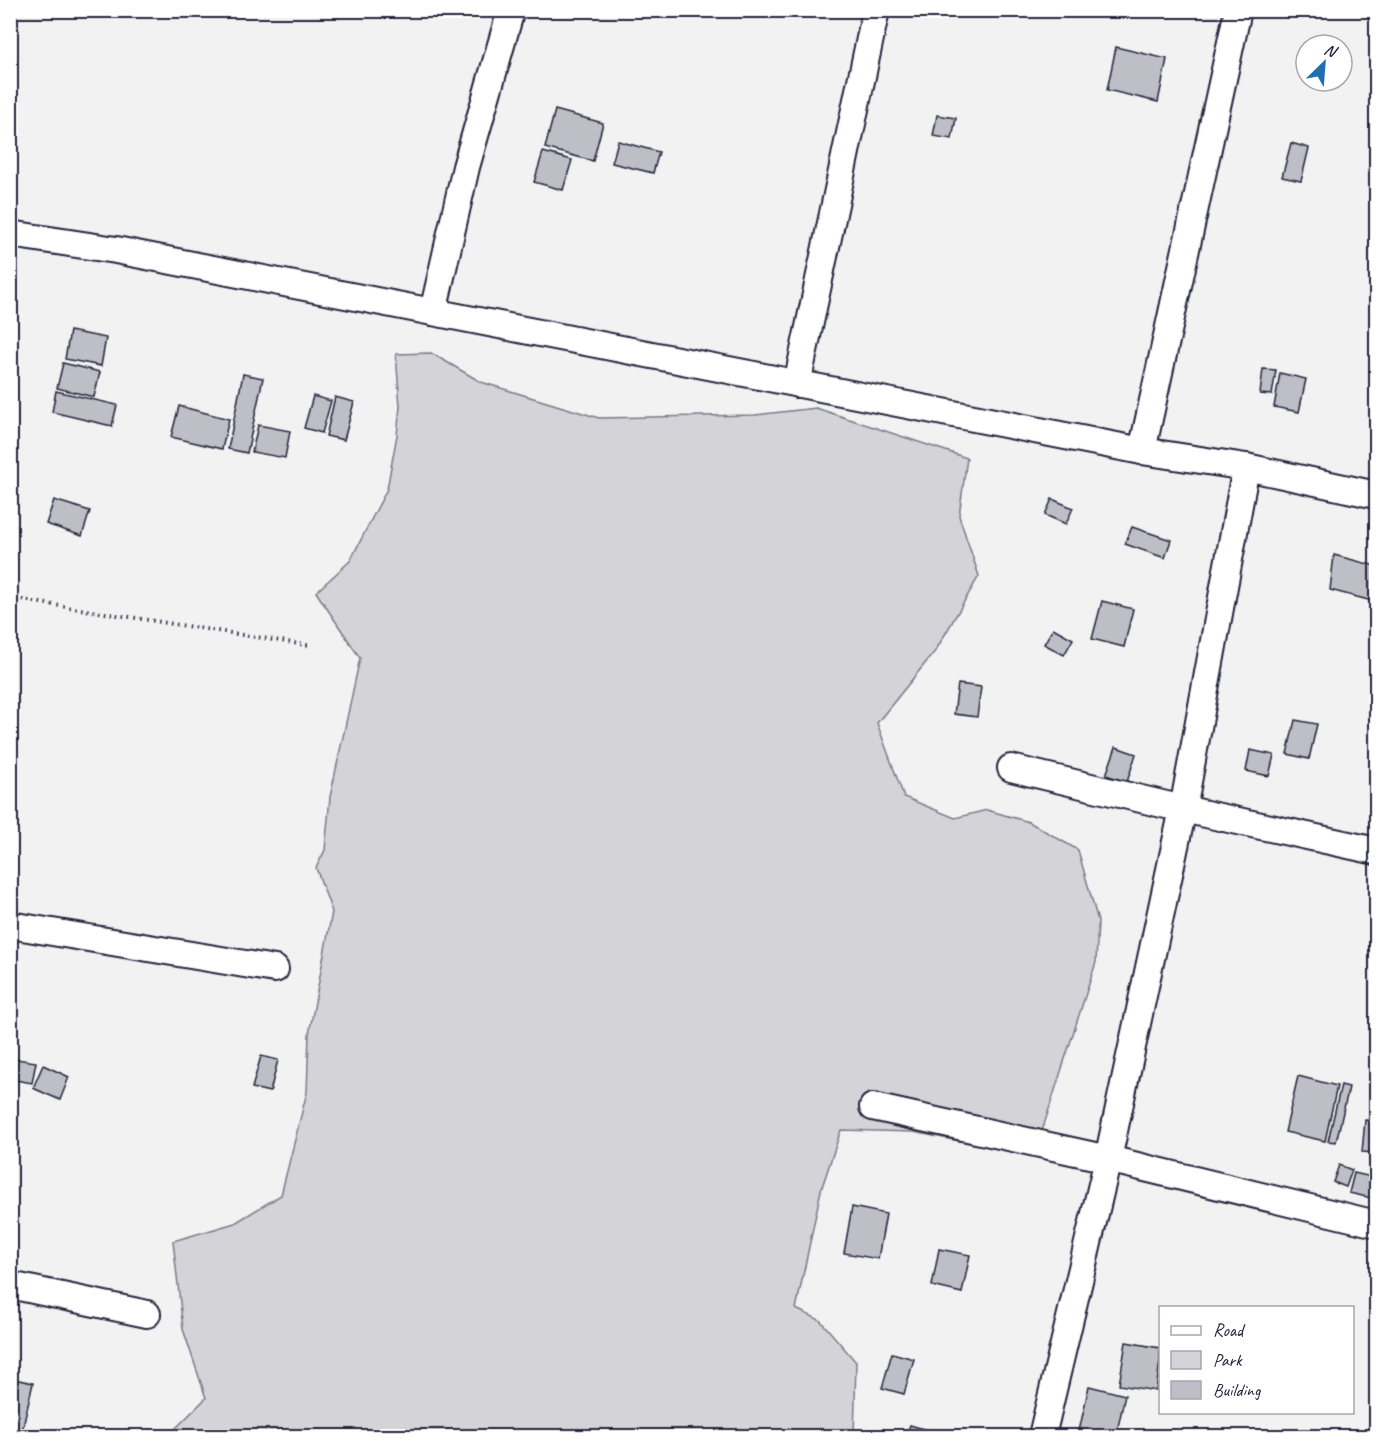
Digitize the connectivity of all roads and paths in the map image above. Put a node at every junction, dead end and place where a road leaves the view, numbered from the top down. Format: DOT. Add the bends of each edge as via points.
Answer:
graph roads {
  1 [pos="511,10"];
  2 [pos="876,10"];
  3 [pos="1238,10"];
  4 [pos="10,234"];
  5 [pos="432,312"];
  6 [pos="797,384"];
  7 [pos="1142,451"];
  8 [pos="1245,467"];
  9 [pos="1377,495"];
  10 [pos="10,598"];
  11 [pos="312,646"];
  12 [pos="1011,768"];
  13 [pos="1183,809"];
  14 [pos="1377,851"];
  15 [pos="10,925"];
  16 [pos="275,969"];
  17 [pos="873,1107"];
  18 [pos="1108,1160"];
  19 [pos="1377,1224"];
  20 [pos="10,1285"];
  21 [pos="147,1314"];
  22 [pos="1041,1437"];
  1 -- 5 [label="street" via="466,167"];
  2 -- 6 [label="street"];
  3 -- 7 [label="street"];
  4 -- 5 [label="street" via="116,250"];
  5 -- 6 [label="street"];
  6 -- 7 [label="street"];
  7 -- 8 [label="street"];
  8 -- 9 [label="street"];
  8 -- 13 [label="street"];
  10 -- 11 [label="path"];
  12 -- 13 [label="street"];
  13 -- 14 [label="street"];
  13 -- 18 [label="street"];
  15 -- 16 [label="street"];
  17 -- 18 [label="street"];
  18 -- 19 [label="street"];
  18 -- 22 [label="street"];
  20 -- 21 [label="street"];
}
